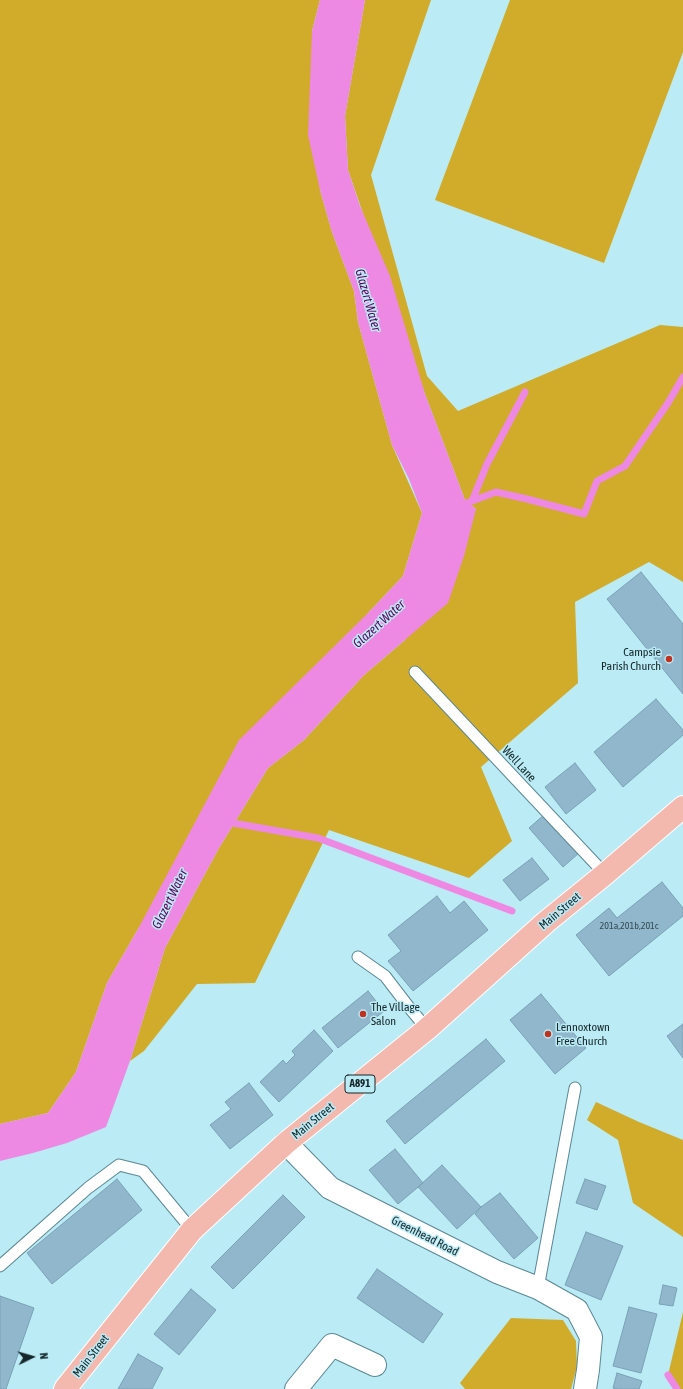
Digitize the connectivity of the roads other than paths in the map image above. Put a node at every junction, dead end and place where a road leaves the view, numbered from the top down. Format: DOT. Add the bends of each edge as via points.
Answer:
graph roads {
  1 [pos="415,672"];
  2 [pos="683,806"];
  3 [pos="605,874"];
  4 [pos="358,957"];
  5 [pos="427,1029"];
  6 [pos="575,1088"];
  7 [pos="286,1143"];
  8 [pos="192,1230"];
  9 [pos="0,1266"];
  10 [pos="538,1288"];
  11 [pos="375,1365"];
  12 [pos="65,1389"];
  13 [pos="296,1389"];
  14 [pos="585,1389"];
  1 -- 3 [label="lane, Well Lane"];
  2 -- 3 [label="main road, Main Street / A891"];
  3 -- 5 [label="main road, Main Street / A891" via="546,922"];
  4 -- 5 [label="lane" via="385,976"];
  5 -- 7 [label="main road, Main Street / A891"];
  6 -- 10 [label="lane"];
  7 -- 8 [label="main road, Main Street / A891"];
  7 -- 10 [label="street, Greenhead Road" via="330,1188 497,1272"];
  8 -- 9 [label="lane" via="143,1171 119,1165 88,1188"];
  8 -- 12 [label="main road, Main Street / A891"];
  10 -- 14 [label="street, Greenhead Road" via="576,1310 590,1336"];
  11 -- 13 [label="street" via="332,1345"];
}
